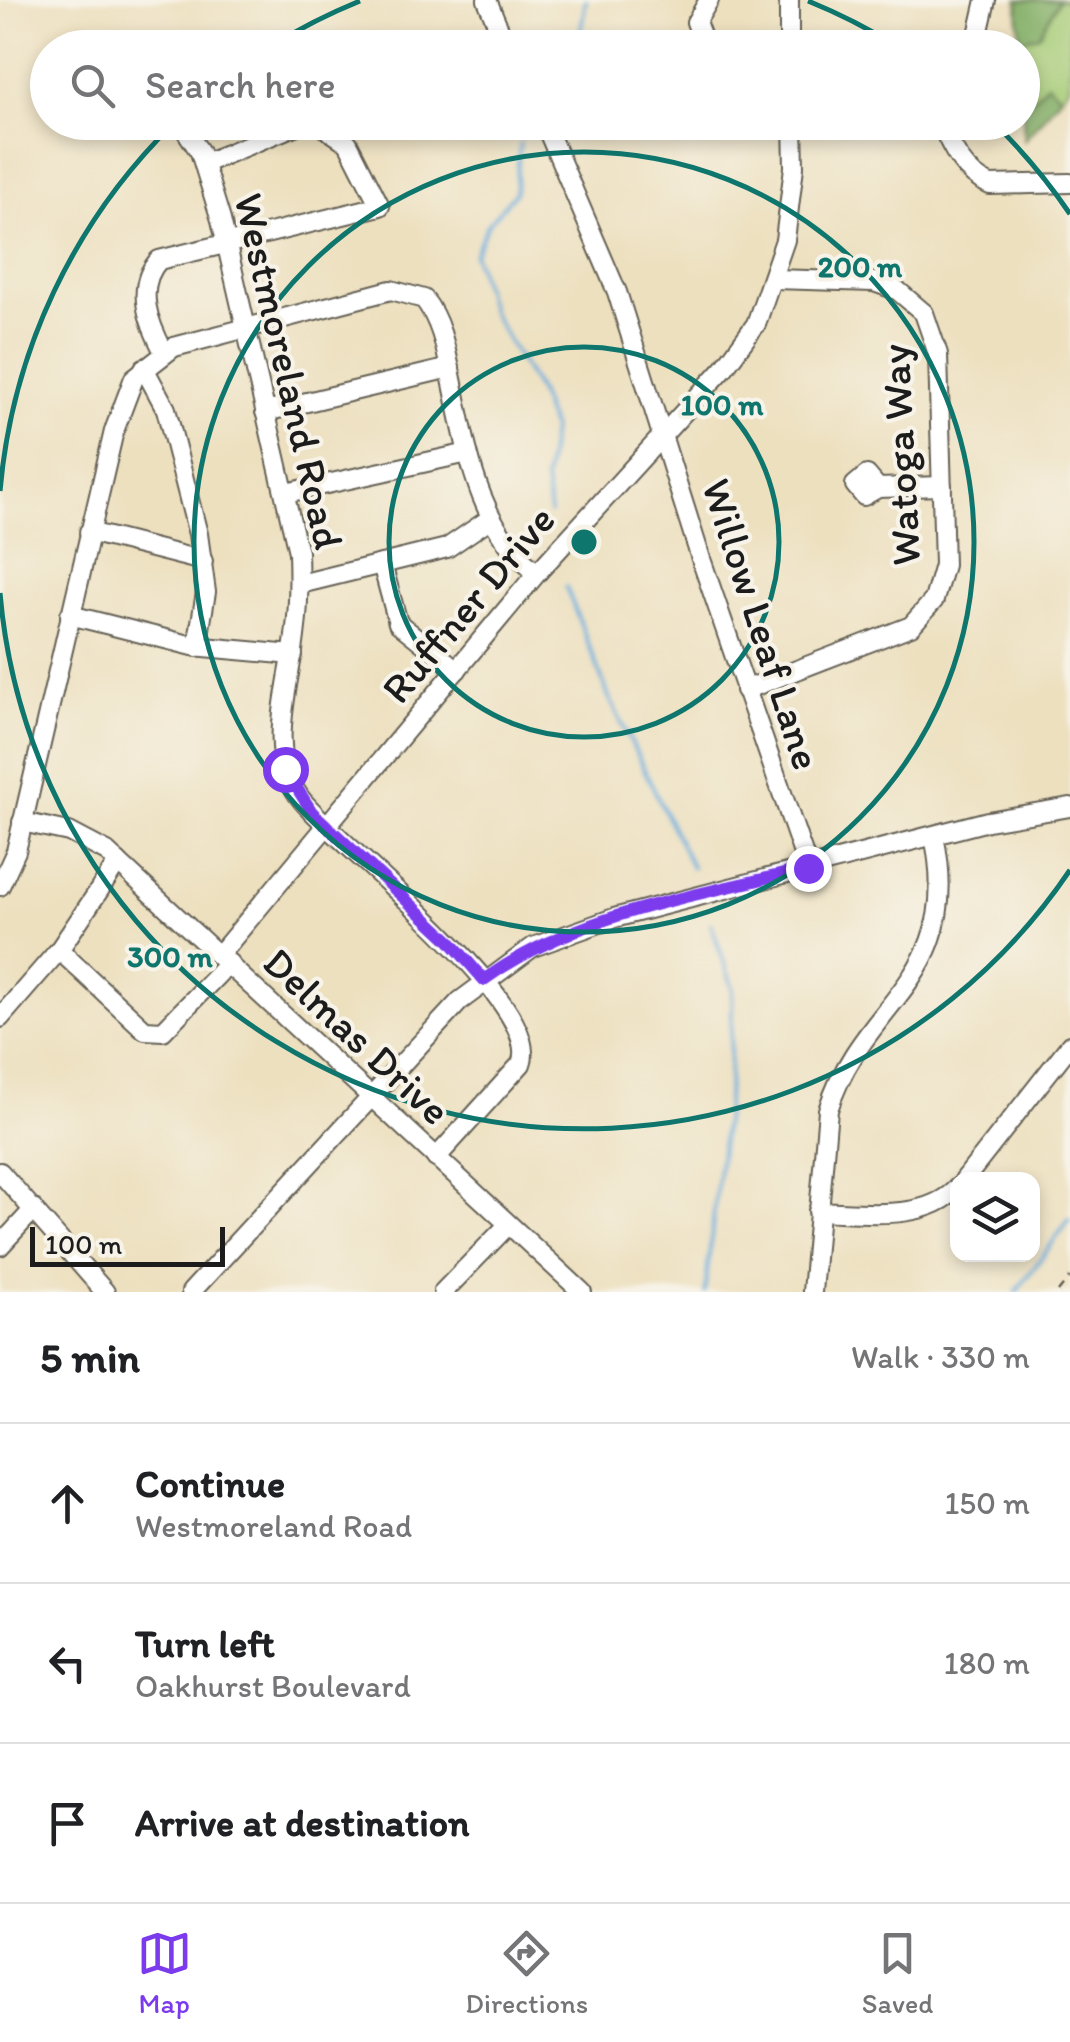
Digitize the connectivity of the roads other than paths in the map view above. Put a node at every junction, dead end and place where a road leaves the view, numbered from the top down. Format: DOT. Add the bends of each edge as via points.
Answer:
graph roads {
  1 [pos="487,0"];
  2 [pos="710,0"];
  3 [pos="789,0"];
  4 [pos="986,0"];
  5 [pos="500,30"];
  6 [pos="699,30"];
  7 [pos="789,30"];
  8 [pos="980,30"];
  9 [pos="191,140"];
  10 [pos="261,140"];
  11 [pos="343,140"];
  12 [pos="552,140"];
  13 [pos="792,140"];
  14 [pos="950,140"];
  15 [pos="205,163"];
  16 [pos="1070,183"];
  17 [pos="226,242"];
  18 [pos="774,279"];
  19 [pos="247,326"];
  20 [pos="164,352"];
  21 [pos="144,368"];
  22 [pos="450,368"];
  23 [pos="265,412"];
  24 [pos="663,433"];
  25 [pos="468,452"];
  26 [pos="942,486"];
  27 [pos="878,488"];
  28 [pos="286,493"];
  29 [pos="491,518"];
  30 [pos="89,532"];
  31 [pos="203,561"];
  32 [pos="382,564"];
  33 [pos="537,574"];
  34 [pos="300,584"];
  35 [pos="70,616"];
  36 [pos="197,647"];
  37 [pos="293,655"];
  38 [pos="457,670"];
  39 [pos="745,690"];
  40 [pos="1070,807"];
  41 [pos="22,822"];
  42 [pos="328,826"];
  43 [pos="934,836"];
  44 [pos="118,862"];
  45 [pos="808,868"];
  46 [pos="0,886"];
  47 [pos="59,950"];
  48 [pos="225,958"];
  49 [pos="484,980"];
  50 [pos="0,1018"];
  51 [pos="1070,1045"];
  52 [pos="371,1094"];
  53 [pos="436,1158"];
  54 [pos="0,1172"];
  55 [pos="970,1172"];
  56 [pos="950,1191"];
  57 [pos="34,1208"];
  58 [pos="818,1211"];
  59 [pos="508,1225"];
  60 [pos="0,1246"];
  61 [pos="105,1292"];
  62 [pos="191,1292"];
  63 [pos="443,1292"];
  64 [pos="582,1292"];
  65 [pos="812,1292"];
  1 -- 5 [label="street"];
  2 -- 6 [label="street" via="696,22"];
  3 -- 7 [label="street"];
  4 -- 8 [label="street"];
  9 -- 15 [label="street, Westmoreland Road"];
  10 -- 15 [label="street"];
  11 -- 17 [label="street" via="380,206"];
  12 -- 24 [label="street, Willow Leaf Lane" via="602,250"];
  13 -- 18 [label="street, Ruffner Drive" via="788,220"];
  14 -- 16 [label="street" via="964,167 990,185"];
  15 -- 17 [label="street, Westmoreland Road"];
  17 -- 19 [label="street, Westmoreland Road"];
  17 -- 20 [label="street" via="170,256 150,269 148,312"];
  18 -- 24 [label="street, Ruffner Drive" via="735,354"];
  18 -- 26 [label="street, Watoga Way" via="874,282 917,304 938,354"];
  19 -- 20 [label="street"];
  19 -- 22 [label="street" via="390,290 410,292 436,314"];
  19 -- 23 [label="street, Westmoreland Road"];
  20 -- 21 [label="street"];
  21 -- 30 [label="street" via="126,393"];
  21 -- 31 [label="street" via="166,409"];
  22 -- 23 [label="street"];
  22 -- 25 [label="street"];
  23 -- 28 [label="street, Westmoreland Road"];
  24 -- 33 [label="street, Ruffner Drive"];
  24 -- 39 [label="street, Willow Leaf Lane"];
  25 -- 28 [label="street"];
  25 -- 29 [label="street"];
  26 -- 27 [label="street"];
  26 -- 39 [label="street, Watoga Way" via="942,579 920,619"];
  28 -- 34 [label="street, Westmoreland Road"];
  29 -- 32 [label="street" via="446,548"];
  29 -- 33 [label="street"];
  30 -- 31 [label="street"];
  30 -- 35 [label="street"];
  31 -- 36 [label="street" via="206,592"];
  32 -- 34 [label="street"];
  32 -- 38 [label="street" via="398,623"];
  33 -- 38 [label="street, Ruffner Drive"];
  34 -- 37 [label="street, Westmoreland Road"];
  35 -- 36 [label="street"];
  35 -- 41 [label="street"];
  36 -- 37 [label="street"];
  37 -- 42 [label="street, Westmoreland Road" via="282,730 285,769 298,796"];
  38 -- 42 [label="street, Ruffner Drive"];
  39 -- 45 [label="street, Willow Leaf Lane"];
  40 -- 43 [label="street"];
  41 -- 44 [label="street, Delmas Drive" via="87,839"];
  41 -- 46 [label="street"];
  42 -- 48 [label="street, Ruffner Drive"];
  42 -- 49 [label="street, Westmoreland Road"];
  43 -- 45 [label="street"];
  43 -- 58 [label="street" via="931,946 836,1083"];
  44 -- 47 [label="street"];
  44 -- 48 [label="street, Delmas Drive"];
  45 -- 49 [label="street" via="576,928"];
  47 -- 48 [label="street, Ruffner Drive" via="145,1030 164,1031"];
  47 -- 50 [label="street"];
  48 -- 52 [label="street, Delmas Drive"];
  49 -- 52 [label="street"];
  49 -- 53 [label="street, Westmoreland Road" via="510,1016 525,1054"];
  51 -- 55 [label="street"];
  52 -- 53 [label="street, Delmas Drive"];
  52 -- 62 [label="street"];
  53 -- 59 [label="street, Delmas Drive"];
  54 -- 57 [label="street"];
  56 -- 58 [label="street" via="908,1211"];
  57 -- 60 [label="street"];
  57 -- 61 [label="street"];
  58 -- 65 [label="street"];
  59 -- 63 [label="street"];
  59 -- 64 [label="street, Delmas Drive"];
}
